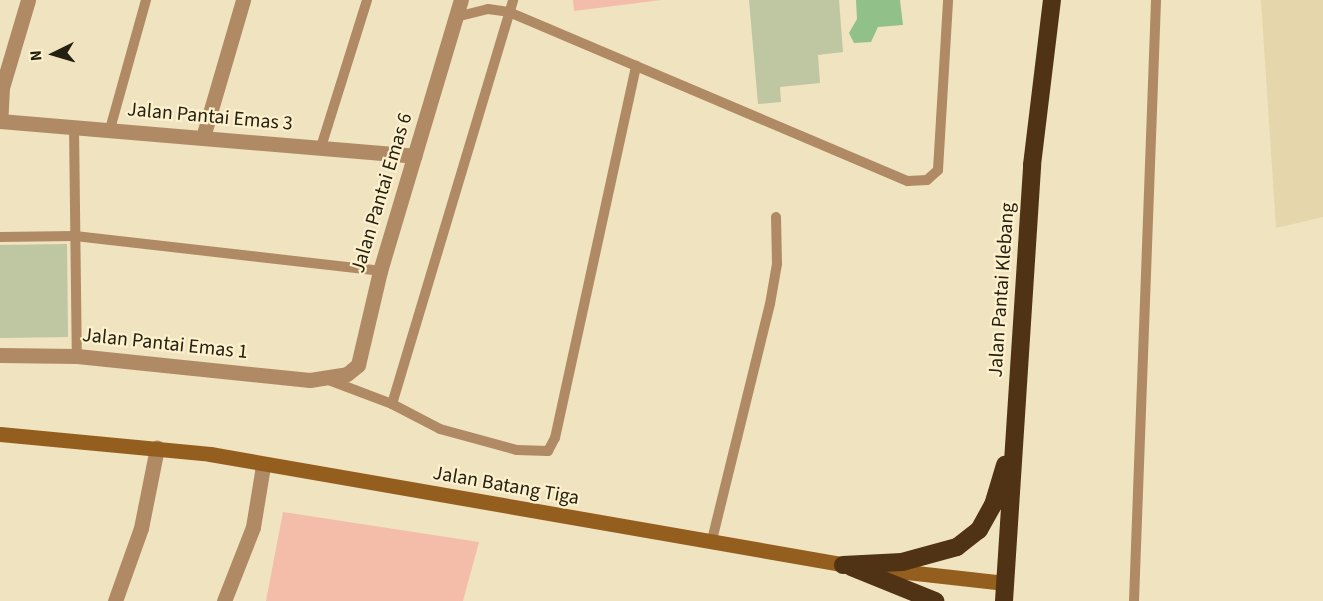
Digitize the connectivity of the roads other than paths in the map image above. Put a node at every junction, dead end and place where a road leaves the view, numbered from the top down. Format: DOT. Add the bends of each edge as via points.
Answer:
graph roads {
  1 [pos="28,0"];
  2 [pos="146,0"];
  3 [pos="243,0"];
  4 [pos="367,0"];
  5 [pos="461,0"];
  6 [pos="513,0"];
  7 [pos="948,0"];
  8 [pos="1052,0"];
  9 [pos="1156,0"];
  10 [pos="509,12"];
  11 [pos="456,17"];
  12 [pos="636,66"];
  13 [pos="0,121"];
  14 [pos="74,126"];
  15 [pos="110,129"];
  16 [pos="203,137"];
  17 [pos="321,147"];
  18 [pos="416,156"];
  19 [pos="776,217"];
  20 [pos="75,236"];
  21 [pos="0,237"];
  22 [pos="380,271"];
  23 [pos="0,355"];
  24 [pos="77,356"];
  25 [pos="326,379"];
  26 [pos="1017,404"];
  27 [pos="392,405"];
  28 [pos="0,434"];
  29 [pos="157,448"];
  30 [pos="262,466"];
  31 [pos="711,544"];
  32 [pos="843,565"];
  33 [pos="1005,592"];
  34 [pos="115,601"];
  35 [pos="224,601"];
  36 [pos="935,601"];
  37 [pos="1134,601"];
  1 -- 13 [label="street" via="2,88"];
  2 -- 15 [label="lane"];
  3 -- 16 [label="street"];
  4 -- 17 [label="lane"];
  5 -- 11 [label="street, Jalan Pantai Emas 6"];
  6 -- 10 [label="lane"];
  7 -- 12 [label="lane" via="938,170 927,180 908,181"];
  8 -- 26 [label="highway, Jalan Pantai Klebang" via="1032,165"];
  9 -- 37 [label="lane"];
  10 -- 11 [label="lane" via="488,9"];
  10 -- 12 [label="lane"];
  10 -- 27 [label="lane"];
  11 -- 18 [label="street, Jalan Pantai Emas 6"];
  12 -- 27 [label="lane" via="555,438 548,451 517,450 440,429"];
  13 -- 14 [label="street, Jalan Pantai Emas 3"];
  14 -- 15 [label="street, Jalan Pantai Emas 3"];
  14 -- 20 [label="lane"];
  15 -- 16 [label="street, Jalan Pantai Emas 3"];
  16 -- 17 [label="street, Jalan Pantai Emas 3"];
  17 -- 18 [label="street, Jalan Pantai Emas 3"];
  18 -- 22 [label="street, Jalan Pantai Emas 6"];
  19 -- 31 [label="lane" via="777,264 770,303"];
  20 -- 21 [label="lane"];
  20 -- 22 [label="lane"];
  20 -- 24 [label="lane"];
  22 -- 25 [label="street, Jalan Pantai Emas 6" via="358,365 347,374"];
  23 -- 24 [label="street, Jalan Pantai Emas 1"];
  24 -- 25 [label="street, Jalan Pantai Emas 1"];
  25 -- 27 [label="lane"];
  26 -- 32 [label="highway" via="1002,478 979,530 957,547 936,555"];
  26 -- 33 [label="highway, Jalan Pantai Klebang"];
  28 -- 29 [label="main road, Jalan Batang Tiga"];
  29 -- 30 [label="main road, Jalan Batang Tiga"];
  29 -- 34 [label="street" via="141,528"];
  30 -- 31 [label="main road, Jalan Batang Tiga"];
  30 -- 35 [label="street" via="253,527"];
  31 -- 32 [label="main road, Jalan Batang Tiga"];
  32 -- 33 [label="main road, Jalan Batang Tiga"];
  32 -- 36 [label="highway"];
}
